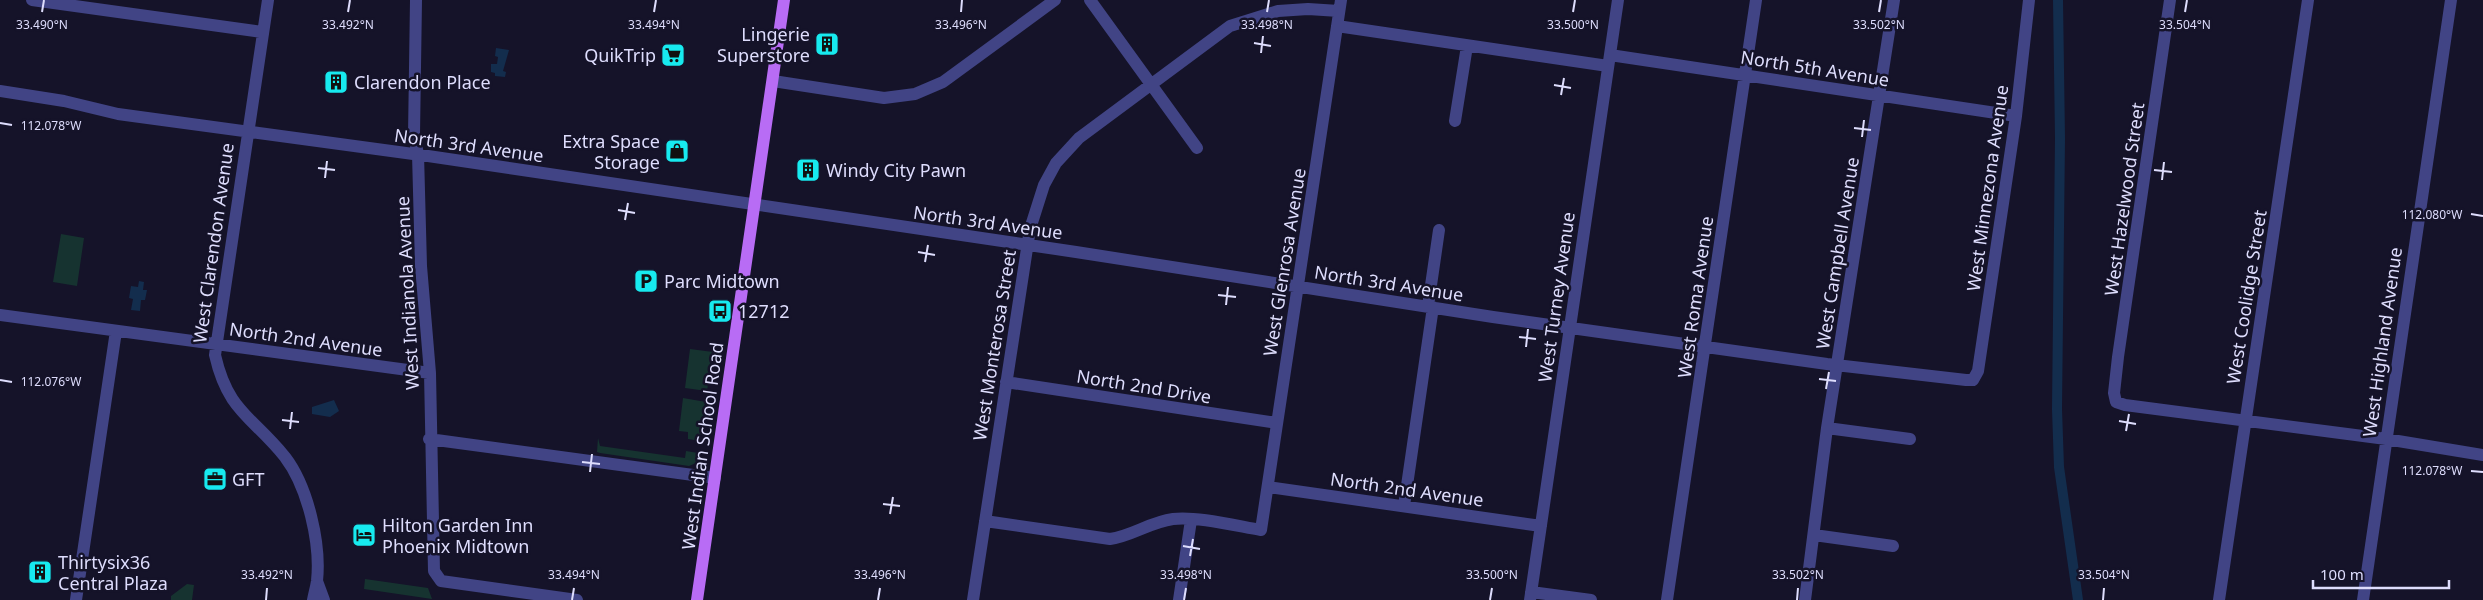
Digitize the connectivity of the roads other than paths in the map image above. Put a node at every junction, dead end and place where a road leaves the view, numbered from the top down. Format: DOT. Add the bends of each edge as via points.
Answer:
graph roads {
  1 [pos="32,0"];
  2 [pos="268,0"];
  3 [pos="416,0"];
  4 [pos="784,0"];
  5 [pos="1056,0"];
  6 [pos="1090,0"];
  7 [pos="1618,0"];
  8 [pos="1756,0"];
  9 [pos="1894,0"];
  10 [pos="2029,0"];
  11 [pos="2170,0"];
  12 [pos="2308,0"];
  13 [pos="2451,0"];
  14 [pos="1340,6"];
  15 [pos="1337,26"];
  16 [pos="262,32"];
  17 [pos="1467,46"];
  18 [pos="1609,61"];
  19 [pos="1745,75"];
  20 [pos="773,81"];
  21 [pos="1152,84"];
  22 [pos="0,92"];
  23 [pos="1880,96"];
  24 [pos="2016,116"];
  25 [pos="1455,121"];
  26 [pos="247,131"];
  27 [pos="1197,148"];
  28 [pos="418,154"];
  29 [pos="756,205"];
  30 [pos="1439,230"];
  31 [pos="1027,245"];
  32 [pos="1297,286"];
  33 [pos="1431,307"];
  34 [pos="0,315"];
  35 [pos="1570,328"];
  36 [pos="116,331"];
  37 [pos="215,344"];
  38 [pos="1705,347"];
  39 [pos="1837,366"];
  40 [pos="430,373"];
  41 [pos="1973,380"];
  42 [pos="1006,382"];
  43 [pos="2246,421"];
  44 [pos="1277,423"];
  45 [pos="1827,428"];
  46 [pos="429,439"];
  47 [pos="1910,439"];
  48 [pos="2386,439"];
  49 [pos="2483,455"];
  50 [pos="715,478"];
  51 [pos="1268,487"];
  52 [pos="1404,506"];
  53 [pos="1191,520"];
  54 [pos="985,521"];
  55 [pos="1541,526"];
  56 [pos="1814,535"];
  57 [pos="1893,546"];
  58 [pos="317,582"];
  59 [pos="1530,596"];
  60 [pos="76,600"];
  61 [pos="313,600"];
  62 [pos="324,600"];
  63 [pos="578,600"];
  64 [pos="697,600"];
  65 [pos="973,600"];
  66 [pos="1179,600"];
  67 [pos="1591,600"];
  68 [pos="1667,600"];
  69 [pos="1805,600"];
  70 [pos="2220,600"];
  71 [pos="2363,600"];
  1 -- 16 [label="street"];
  2 -- 16 [label="street, West Clarendon Avenue"];
  3 -- 28 [label="street, West Indianola Avenue" via="414,135"];
  4 -- 20 [label="main road, West Indian School Road"];
  5 -- 20 [label="street" via="950,77 915,94 884,98"];
  6 -- 21 [label="street"];
  7 -- 18 [label="street, West Turney Avenue"];
  8 -- 19 [label="street, West Roma Avenue"];
  9 -- 23 [label="street, West Campbell Avenue"];
  10 -- 24 [label="street, West Minnezona Avenue"];
  11 -- 43 [label="street, West Hazelwood Street" via="2114,393 2116,402 2124,405"];
  12 -- 43 [label="street, West Coolidge Street"];
  13 -- 48 [label="street, West Highland Avenue"];
  14 -- 15 [label="street, West Glenrosa Avenue"];
  14 -- 21 [label="street, West Monterosa Street" via="1278,11 1230,26"];
  15 -- 17 [label="street, North 5th Avenue"];
  15 -- 32 [label="street, West Glenrosa Avenue"];
  16 -- 26 [label="street, West Clarendon Avenue"];
  17 -- 18 [label="street, North 5th Avenue"];
  17 -- 25 [label="street"];
  18 -- 19 [label="street, North 5th Avenue"];
  18 -- 35 [label="street, West Turney Avenue"];
  19 -- 23 [label="street, North 5th Avenue"];
  19 -- 38 [label="street, West Roma Avenue"];
  20 -- 29 [label="main road, West Indian School Road"];
  21 -- 27 [label="street"];
  21 -- 31 [label="street, West Monterosa Street" via="1079,138 1056,163 1036,203"];
  22 -- 26 [label="street, North 3rd Avenue" via="58,100 118,114"];
  23 -- 24 [label="street, North 5th Avenue"];
  23 -- 39 [label="street, West Campbell Avenue"];
  24 -- 41 [label="street, West Minnezona Avenue" via="1978,371"];
  26 -- 28 [label="street, North 3rd Avenue"];
  26 -- 37 [label="street, West Clarendon Avenue"];
  28 -- 29 [label="street, North 3rd Avenue"];
  28 -- 40 [label="street, West Indianola Avenue" via="421,266"];
  29 -- 31 [label="street, North 3rd Avenue"];
  29 -- 50 [label="main road, West Indian School Road"];
  30 -- 33 [label="street"];
  31 -- 32 [label="street, North 3rd Avenue"];
  31 -- 42 [label="street, West Monterosa Street"];
  32 -- 33 [label="street, North 3rd Avenue"];
  32 -- 44 [label="street, West Glenrosa Avenue"];
  33 -- 35 [label="street, North 3rd Avenue"];
  33 -- 52 [label="street"];
  34 -- 36 [label="street, North 2nd Avenue"];
  35 -- 38 [label="street, North 3rd Avenue"];
  35 -- 55 [label="street, West Turney Avenue"];
  36 -- 37 [label="street, North 2nd Avenue"];
  36 -- 60 [label="street"];
  37 -- 40 [label="street, North 2nd Avenue"];
  37 -- 58 [label="street, West Clarendon Avenue" via="220,378 227,394 245,418 285,458 302,487 312,520"];
  38 -- 39 [label="street, North 3rd Avenue"];
  38 -- 68 [label="street, West Roma Avenue"];
  39 -- 41 [label="street, North 3rd Avenue"];
  39 -- 45 [label="street, West Campbell Avenue"];
  40 -- 46 [label="street, West Indianola Avenue"];
  42 -- 44 [label="street, North 2nd Drive"];
  42 -- 54 [label="street, West Monterosa Street"];
  43 -- 48 [label="street"];
  43 -- 70 [label="street, West Coolidge Street"];
  44 -- 51 [label="street, West Glenrosa Avenue"];
  45 -- 47 [label="street"];
  45 -- 56 [label="street, West Campbell Avenue"];
  46 -- 50 [label="street"];
  46 -- 63 [label="street, West Indianola Avenue" via="433,566 441,582"];
  48 -- 49 [label="street"];
  48 -- 71 [label="street, West Highland Avenue"];
  50 -- 64 [label="main road, West Indian School Road"];
  51 -- 52 [label="street, North 2nd Avenue"];
  51 -- 53 [label="street, West Glenrosa Avenue" via="1261,530"];
  52 -- 55 [label="street, North 2nd Avenue"];
  53 -- 54 [label="street" via="1161,522 1128,536 1110,539"];
  53 -- 66 [label="street"];
  54 -- 65 [label="street, West Monterosa Street"];
  55 -- 59 [label="street, West Turney Avenue"];
  56 -- 57 [label="street"];
  56 -- 69 [label="street, West Campbell Avenue"];
  58 -- 61 [label="street, West Clarendon Avenue"];
  58 -- 62 [label="street, West Clarendon Avenue"];
  59 -- 67 [label="street"];
}
